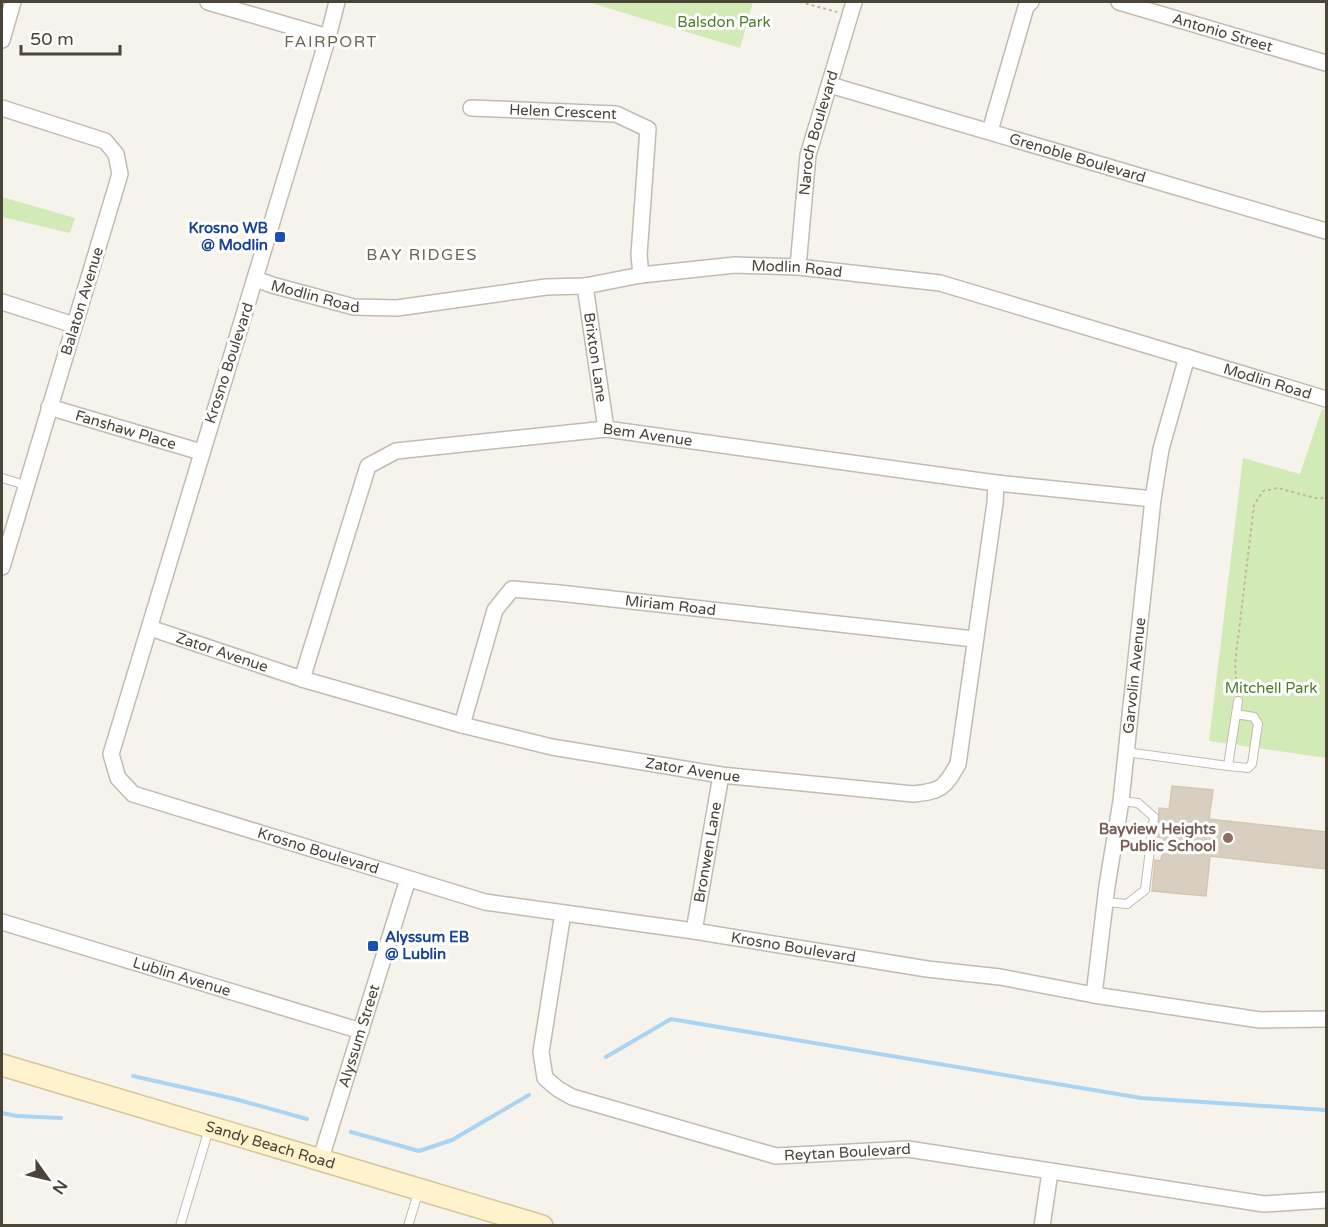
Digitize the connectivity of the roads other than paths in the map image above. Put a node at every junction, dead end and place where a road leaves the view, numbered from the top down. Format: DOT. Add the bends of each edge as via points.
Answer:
graph roads {
  1 [pos="13,2"];
  2 [pos="208,2"];
  3 [pos="337,2"];
  4 [pos="1031,2"];
  5 [pos="1119,2"];
  6 [pos="852,9"];
  7 [pos="328,37"];
  8 [pos="2,40"];
  9 [pos="1326,63"];
  10 [pos="830,85"];
  11 [pos="2,108"];
  12 [pos="471,108"];
  13 [pos="990,131"];
  14 [pos="1326,231"];
  15 [pos="798,267"];
  16 [pos="641,275"];
  17 [pos="256,279"];
  18 [pos="585,286"];
  19 [pos="2,302"];
  20 [pos="74,325"];
  21 [pos="1187,357"];
  22 [pos="1326,399"];
  23 [pos="49,407"];
  24 [pos="606,429"];
  25 [pos="201,452"];
  26 [pos="2,478"];
  27 [pos="996,483"];
  28 [pos="25,485"];
  29 [pos="1153,498"];
  30 [pos="2,567"];
  31 [pos="150,628"];
  32 [pos="974,639"];
  33 [pos="302,679"];
  34 [pos="1238,701"];
  35 [pos="1236,714"];
  36 [pos="462,725"];
  37 [pos="1126,752"];
  38 [pos="1228,766"];
  39 [pos="721,775"];
  40 [pos="1121,801"];
  41 [pos="408,879"];
  42 [pos="1106,902"];
  43 [pos="563,913"];
  44 [pos="2,922"];
  45 [pos="694,931"];
  46 [pos="1094,995"];
  47 [pos="1326,1019"];
  48 [pos="361,1031"];
  49 [pos="2,1065"];
  50 [pos="210,1126"];
  51 [pos="321,1158"];
  52 [pos="1050,1172"];
  53 [pos="419,1188"];
  54 [pos="1326,1200"];
  55 [pos="180,1226"];
  56 [pos="408,1226"];
  57 [pos="542,1226"];
  58 [pos="1042,1226"];
  1 -- 8 [label="street"];
  2 -- 7 [label="street"];
  3 -- 7 [label="street, Krosno Boulevard"];
  4 -- 13 [label="street" via="1026,7"];
  5 -- 9 [label="street, Antonio Street"];
  6 -- 10 [label="street, Naroch Boulevard"];
  7 -- 17 [label="street, Krosno Boulevard"];
  10 -- 13 [label="street, Grenoble Boulevard"];
  10 -- 15 [label="street, Naroch Boulevard" via="808,155"];
  11 -- 20 [label="street, Balaton Avenue" via="105,141 117,154 120,174"];
  12 -- 16 [label="street, Helen Crescent" via="616,114 648,129"];
  13 -- 14 [label="street, Grenoble Boulevard"];
  15 -- 16 [label="street, Modlin Road" via="735,265"];
  15 -- 21 [label="street, Modlin Road" via="940,283"];
  16 -- 18 [label="street, Modlin Road"];
  17 -- 18 [label="street, Modlin Road" via="354,307 397,308 546,287"];
  17 -- 25 [label="street, Krosno Boulevard"];
  18 -- 24 [label="street, Brixton Lane"];
  19 -- 20 [label="street"];
  20 -- 23 [label="street, Balaton Avenue"];
  21 -- 22 [label="street, Modlin Road"];
  21 -- 29 [label="street, Garvolin Avenue" via="1161,449"];
  23 -- 25 [label="street, Fanshaw Place"];
  23 -- 28 [label="street, Balaton Avenue"];
  24 -- 27 [label="street, Bem Avenue"];
  24 -- 33 [label="street, Bem Avenue" via="396,451 368,465"];
  25 -- 31 [label="street, Krosno Boulevard"];
  26 -- 28 [label="lane"];
  27 -- 29 [label="street, Bem Avenue"];
  27 -- 32 [label="street, Zator Avenue"];
  28 -- 30 [label="street, Balaton Avenue"];
  29 -- 37 [label="street, Garvolin Avenue"];
  31 -- 33 [label="street, Zator Avenue"];
  31 -- 41 [label="street, Krosno Boulevard" via="111,754 118,778 133,794"];
  32 -- 36 [label="street, Miriam Road" via="512,589 495,610"];
  32 -- 39 [label="street, Zator Avenue" via="958,764 946,785 913,794"];
  33 -- 36 [label="street, Zator Avenue"];
  34 -- 35 [label="lane"];
  35 -- 38 [label="lane"];
  35 -- 38 [label="lane" via="1254,717 1258,724 1252,764 1248,768"];
  36 -- 39 [label="street, Zator Avenue" via="552,747"];
  37 -- 38 [label="lane"];
  37 -- 40 [label="street, Garvolin Avenue"];
  39 -- 45 [label="street, Bronwen Lane"];
  40 -- 42 [label="street, Garvolin Avenue"];
  40 -- 42 [label="lane" via="1138,803 1154,817 1144,890 1127,903"];
  41 -- 43 [label="street, Krosno Boulevard" via="485,902"];
  41 -- 48 [label="street, Alyssum Street"];
  42 -- 46 [label="street, Garvolin Avenue"];
  43 -- 45 [label="street, Krosno Boulevard"];
  43 -- 52 [label="street, Reytan Boulevard" via="541,1052 545,1078 572,1097 776,1156 908,1149"];
  44 -- 48 [label="street, Lublin Avenue"];
  45 -- 46 [label="street, Krosno Boulevard"];
  46 -- 47 [label="street, Krosno Boulevard" via="1260,1020"];
  48 -- 51 [label="street, Alyssum Street"];
  49 -- 50 [label="street, Sandy Beach Road"];
  50 -- 51 [label="street, Sandy Beach Road"];
  50 -- 55 [label="lane"];
  51 -- 53 [label="street, Sandy Beach Road"];
  52 -- 54 [label="street, Reytan Boulevard" via="1264,1204"];
  52 -- 58 [label="street"];
  53 -- 56 [label="lane"];
  53 -- 57 [label="street, Sandy Beach Road"];
}
